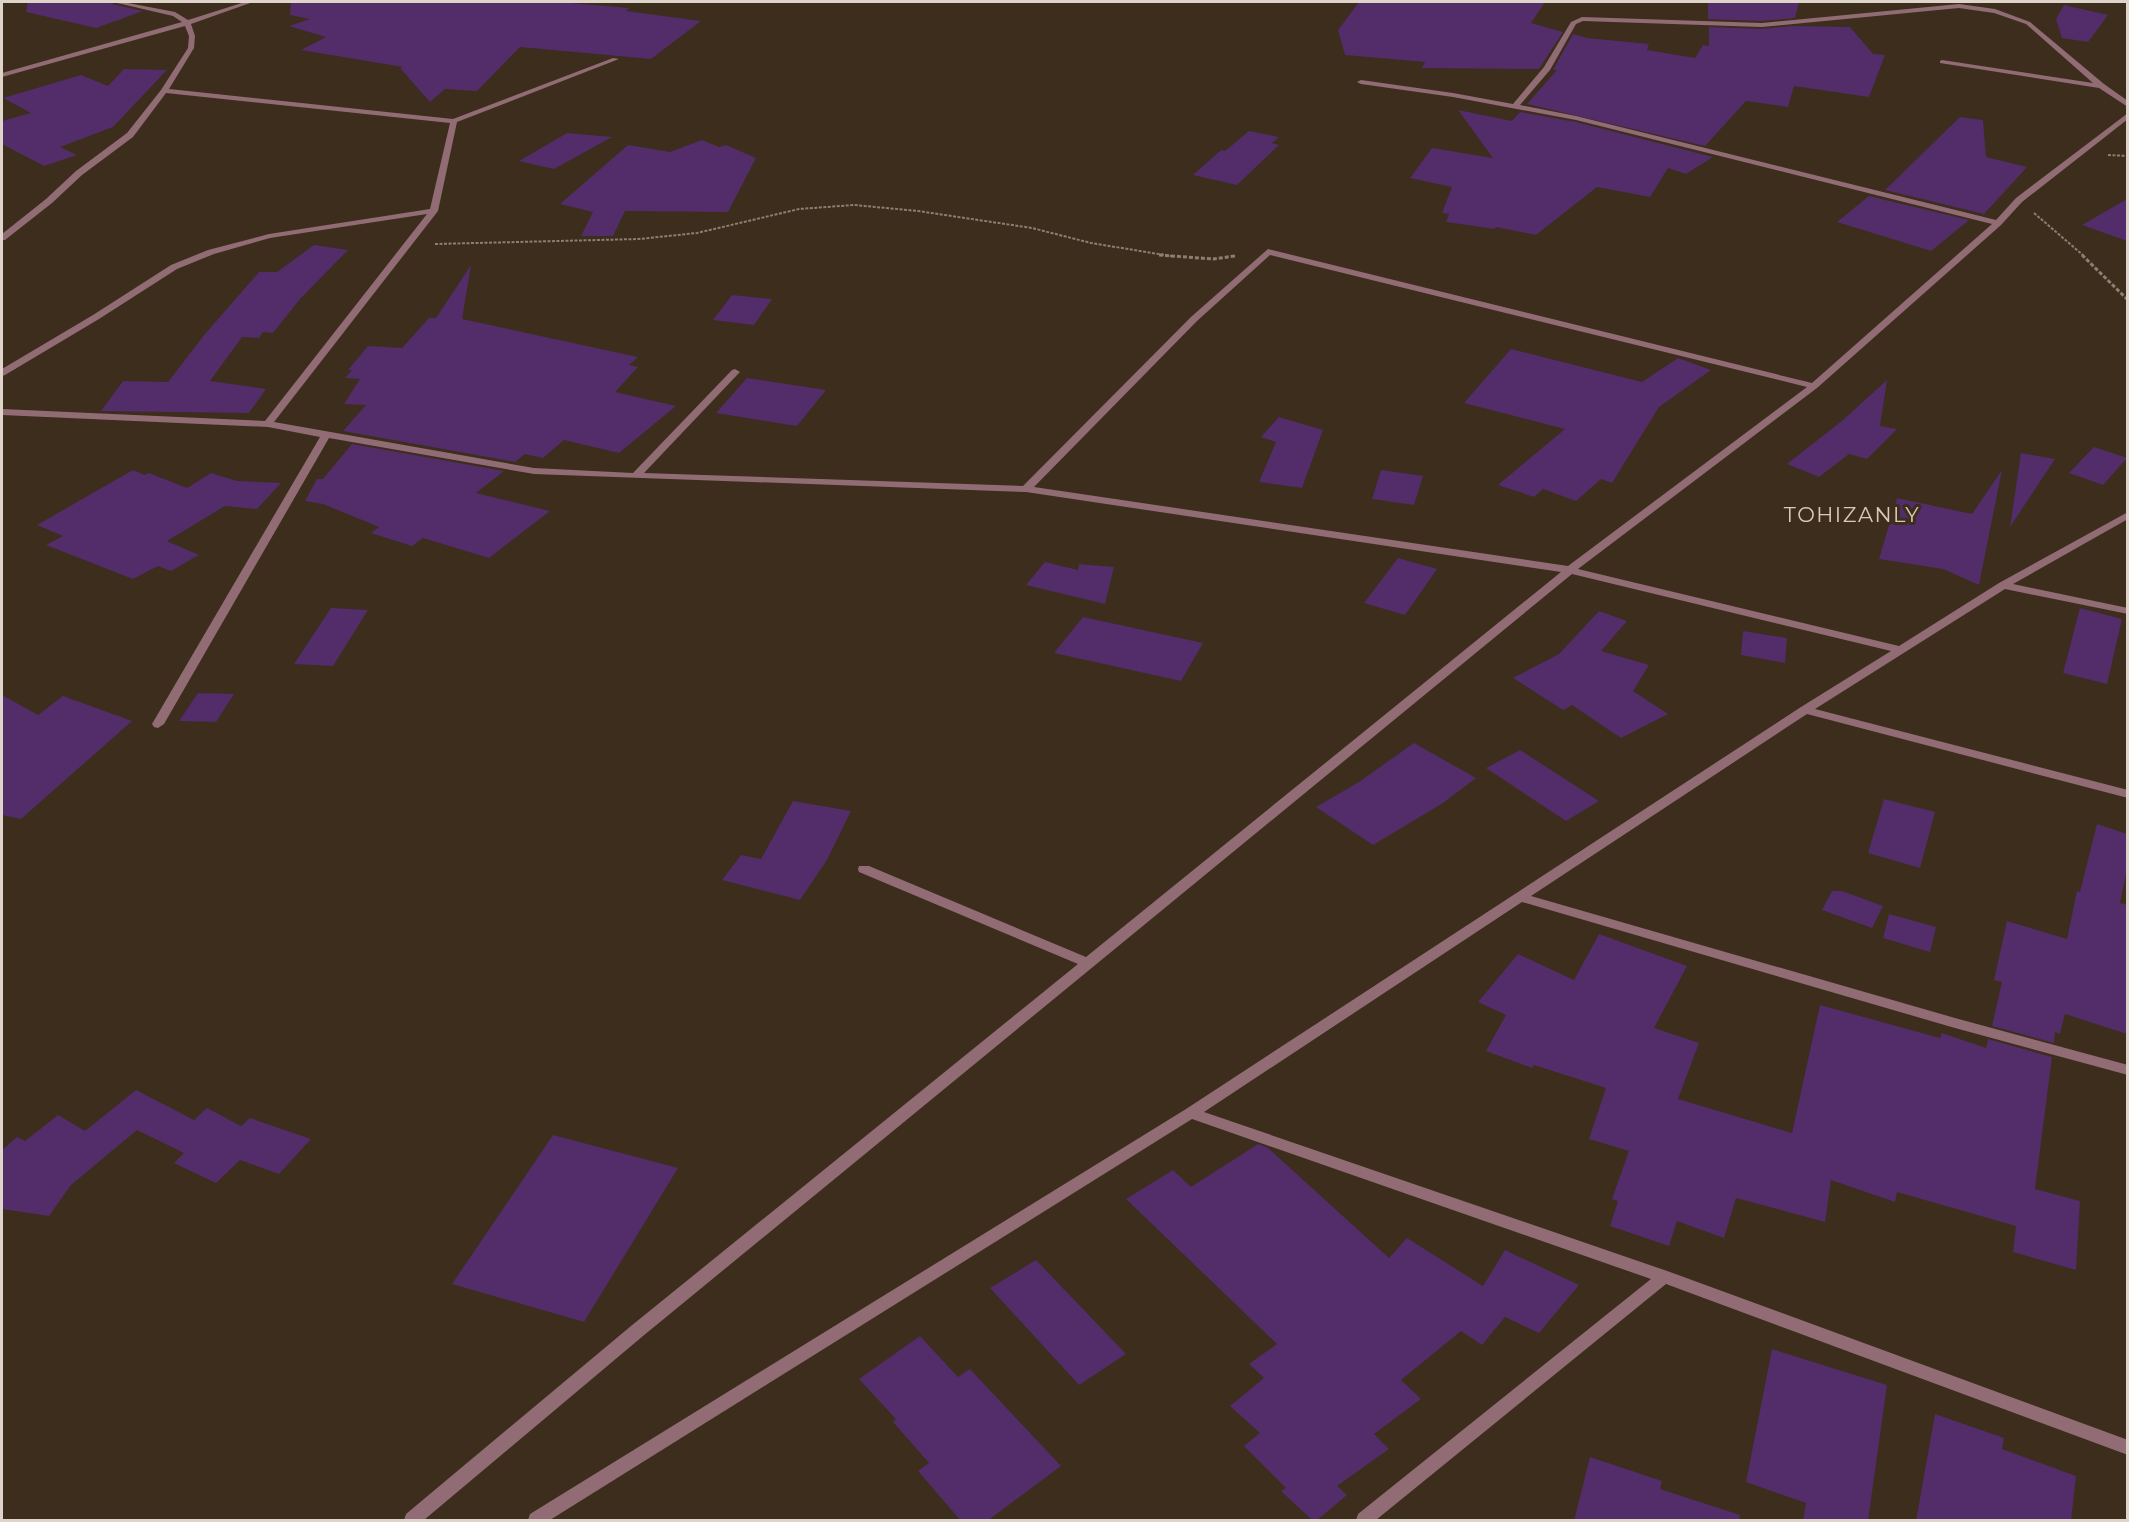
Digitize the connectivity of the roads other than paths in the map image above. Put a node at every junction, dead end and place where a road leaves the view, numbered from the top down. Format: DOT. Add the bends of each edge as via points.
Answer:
graph roads {
  1 [pos="116,2"];
  2 [pos="250,2"];
  3 [pos="187,23"];
  4 [pos="615,59"];
  5 [pos="1942,62"];
  6 [pos="2,75"];
  7 [pos="1361,82"];
  8 [pos="2101,86"];
  9 [pos="164,91"];
  10 [pos="2127,105"];
  11 [pos="1515,106"];
  12 [pos="2127,115"];
  13 [pos="454,121"];
  14 [pos="434,211"];
  15 [pos="1998,223"];
  16 [pos="2,237"];
  17 [pos="735,372"];
  18 [pos="2,373"];
  19 [pos="1814,387"];
  20 [pos="2,412"];
  21 [pos="268,424"];
  22 [pos="326,435"];
  23 [pos="636,476"];
  24 [pos="1026,489"];
  25 [pos="2127,515"];
  26 [pos="1570,570"];
  27 [pos="2003,585"];
  28 [pos="2127,611"];
  29 [pos="1901,651"];
  30 [pos="1805,710"];
  31 [pos="158,724"];
  32 [pos="2127,794"];
  33 [pos="864,869"];
  34 [pos="1520,897"];
  35 [pos="1088,963"];
  36 [pos="2127,1070"];
  37 [pos="1191,1113"];
  38 [pos="1664,1277"];
  39 [pos="2127,1448"];
  40 [pos="412,1521"];
  41 [pos="536,1521"];
  42 [pos="1364,1521"];
  1 -- 3 [label="street" via="175,14"];
  2 -- 3 [label="street"];
  3 -- 6 [label="street"];
  3 -- 9 [label="street" via="191,48"];
  4 -- 13 [label="street"];
  5 -- 8 [label="street"];
  7 -- 11 [label="street"];
  8 -- 10 [label="street"];
  8 -- 11 [label="street" via="2028,24 2014,16 1977,7 1943,6 1762,25 1591,18 1573,23 1547,68"];
  9 -- 13 [label="street"];
  9 -- 16 [label="street" via="130,135"];
  11 -- 15 [label="street" via="1640,133"];
  12 -- 15 [label="street" via="2019,200"];
  13 -- 14 [label="street"];
  14 -- 18 [label="street" via="269,236 211,252 174,267"];
  14 -- 21 [label="street"];
  15 -- 19 [label="street"];
  17 -- 23 [label="street"];
  19 -- 24 [label="street" via="1268,252 1194,319"];
  19 -- 26 [label="street"];
  20 -- 21 [label="street"];
  21 -- 22 [label="street"];
  22 -- 23 [label="street" via="534,471"];
  22 -- 31 [label="street"];
  23 -- 24 [label="street"];
  24 -- 26 [label="street"];
  25 -- 27 [label="street"];
  26 -- 29 [label="street"];
  26 -- 35 [label="street"];
  27 -- 28 [label="street"];
  27 -- 29 [label="street"];
  29 -- 30 [label="street"];
  30 -- 32 [label="street"];
  30 -- 34 [label="street"];
  33 -- 35 [label="street"];
  34 -- 36 [label="street"];
  34 -- 37 [label="street"];
  35 -- 40 [label="street" via="637,1331"];
  37 -- 38 [label="street"];
  37 -- 41 [label="street"];
  38 -- 39 [label="street"];
  38 -- 42 [label="street"];
}
